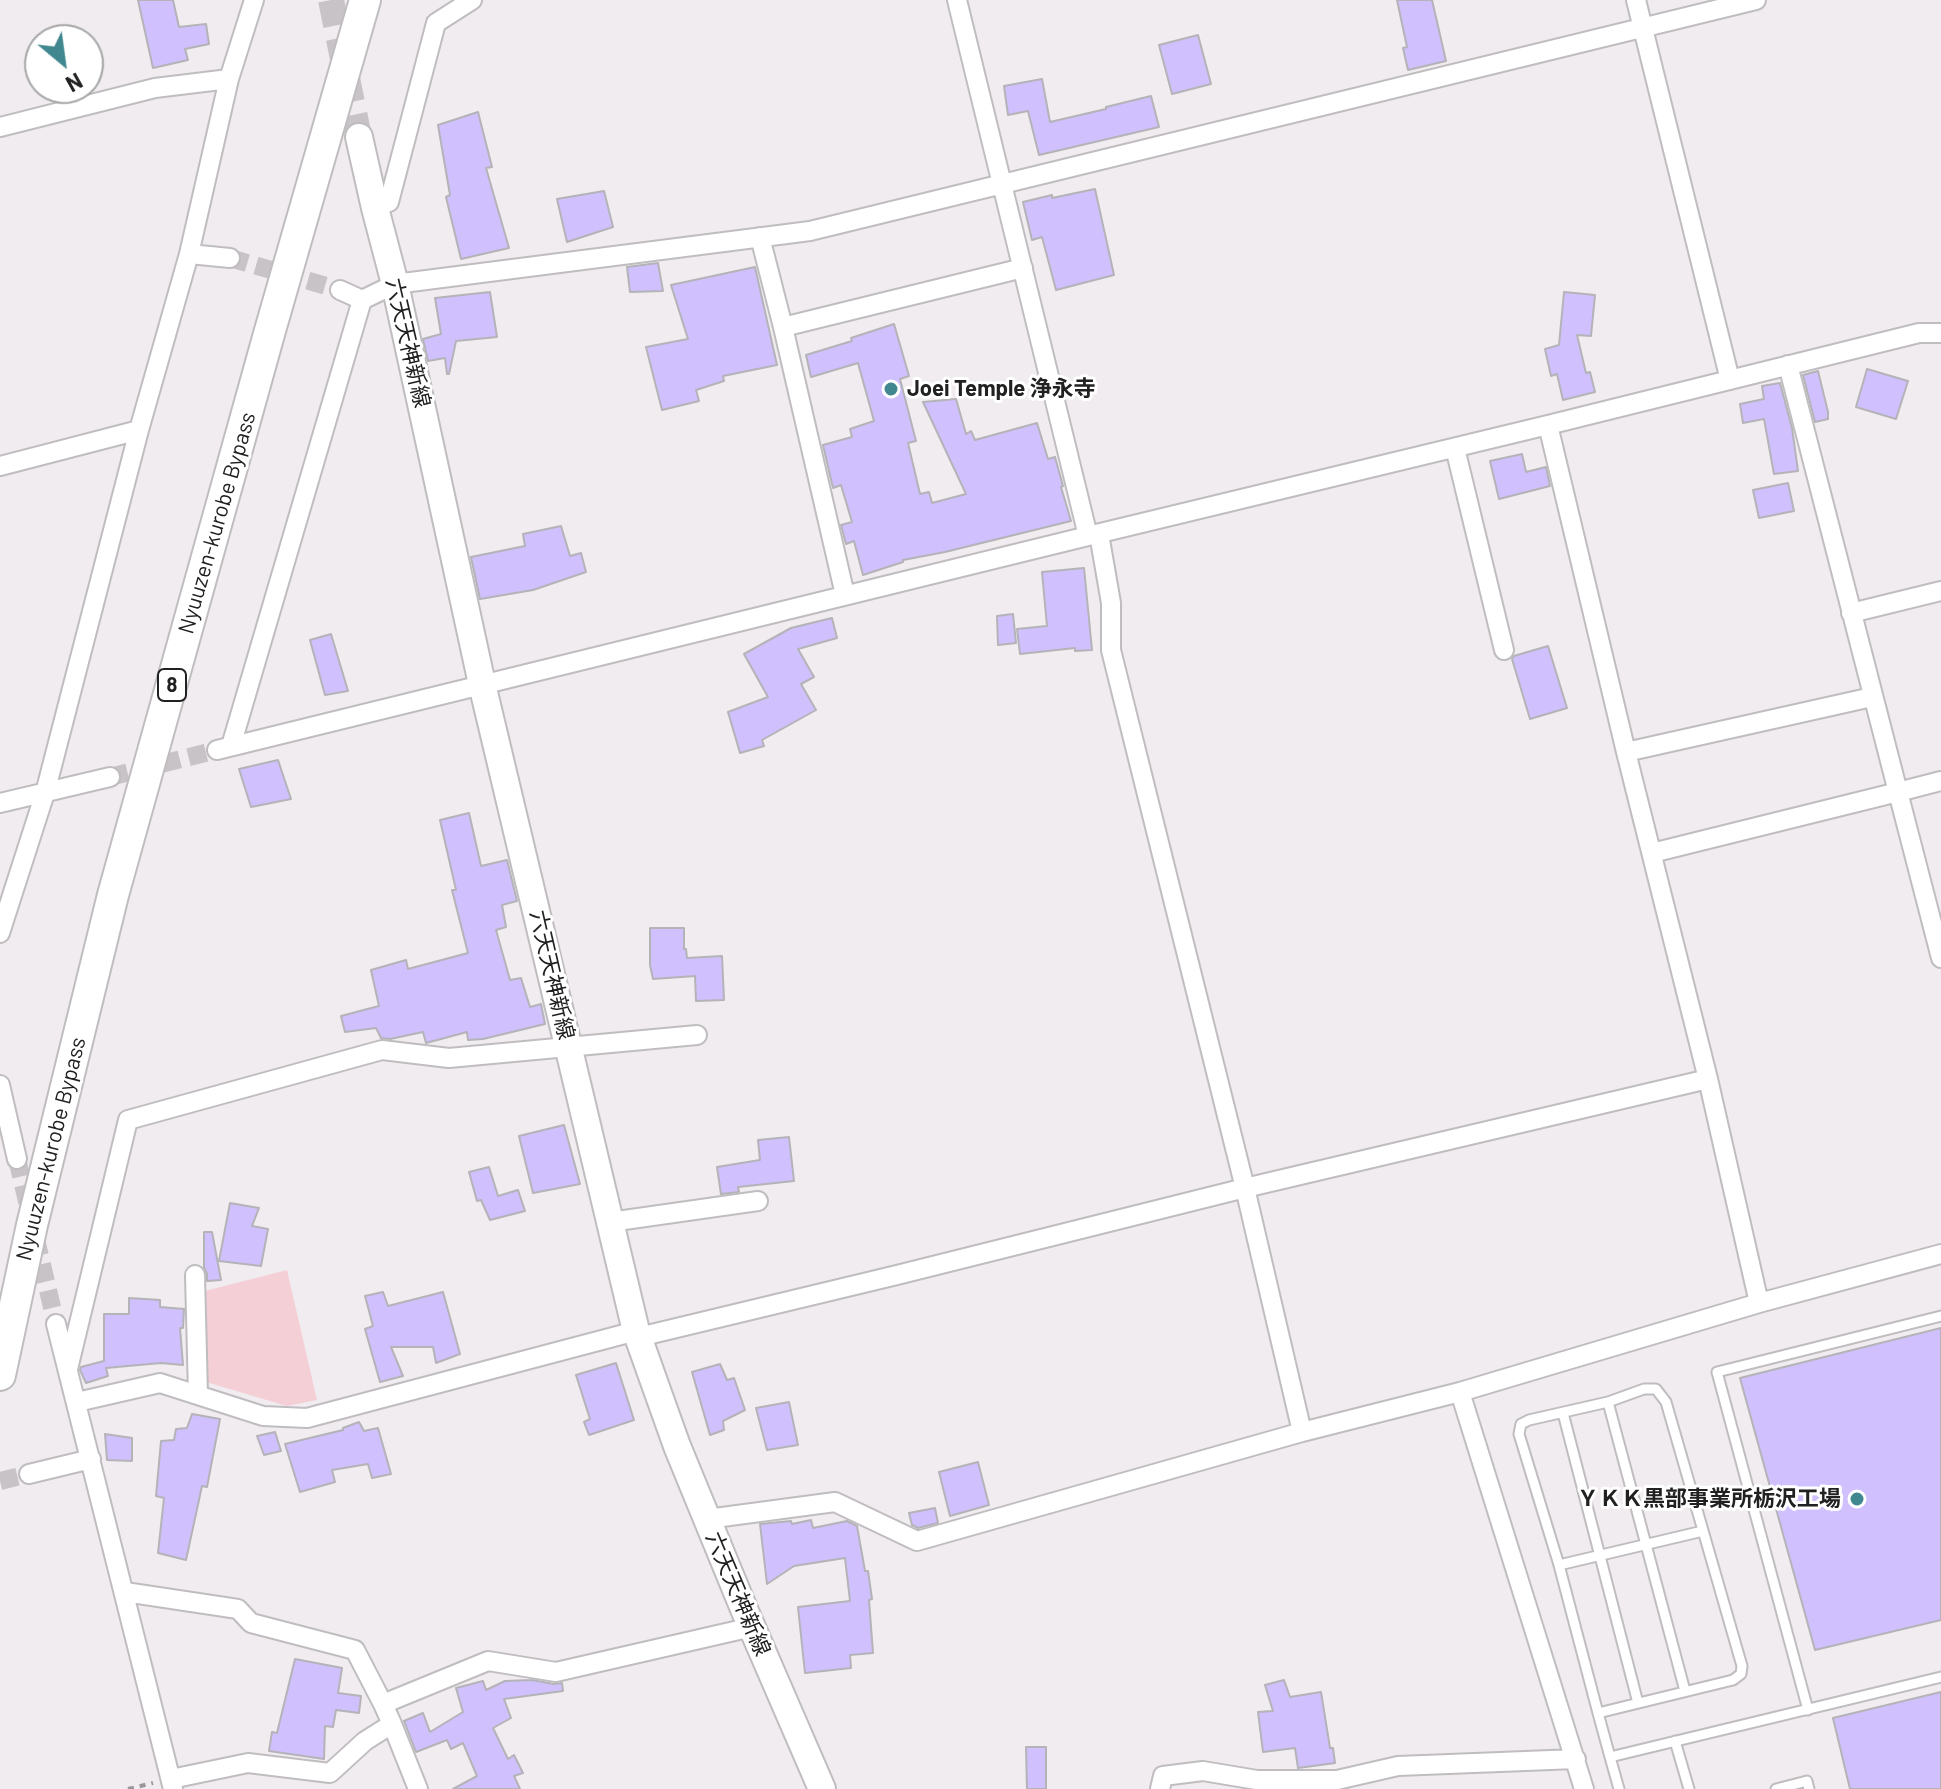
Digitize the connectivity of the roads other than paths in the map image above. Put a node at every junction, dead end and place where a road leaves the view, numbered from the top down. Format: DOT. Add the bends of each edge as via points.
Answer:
graph roads {
  1 [pos="254,0"];
  2 [pos="365,0"];
  3 [pos="438,0"];
  4 [pos="472,0"];
  5 [pos="957,0"];
  6 [pos="1636,0"];
  7 [pos="1756,0"];
  8 [pos="436,23"];
  9 [pos="1642,28"];
  10 [pos="229,79"];
  11 [pos="0,127"];
  12 [pos="359,137"];
  13 [pos="1003,185"];
  14 [pos="375,208"];
  15 [pos="760,237"];
  16 [pos="189,254"];
  17 [pos="230,258"];
  18 [pos="1023,268"];
  19 [pos="395,284"];
  20 [pos="340,290"];
  21 [pos="362,300"];
  22 [pos="783,327"];
  23 [pos="1941,333"];
  24 [pos="1788,365"];
  25 [pos="1730,380"];
  26 [pos="1548,425"];
  27 [pos="139,430"];
  28 [pos="1455,448"];
  29 [pos="0,466"];
  30 [pos="1093,535"];
  31 [pos="1941,591"];
  32 [pos="845,595"];
  33 [pos="1851,613"];
  34 [pos="1504,650"];
  35 [pos="482,684"];
  36 [pos="1872,697"];
  37 [pos="1626,752"];
  38 [pos="110,777"];
  39 [pos="1941,781"];
  40 [pos="1898,792"];
  41 [pos="45,793"];
  42 [pos="0,803"];
  43 [pos="1652,853"];
  44 [pos="0,933"];
  45 [pos="1941,958"];
  46 [pos="697,1035"];
  47 [pos="568,1046"];
  48 [pos="1708,1079"];
  49 [pos="0,1085"];
  50 [pos="17,1159"];
  51 [pos="1245,1188"];
  52 [pos="758,1201"];
  53 [pos="610,1222"];
  54 [pos="1941,1254"];
  55 [pos="195,1275"];
  56 [pos="1759,1303"];
  57 [pos="1941,1316"];
  58 [pos="56,1324"];
  59 [pos="638,1334"];
  60 [pos="68,1369"];
  61 [pos="0,1375"];
  62 [pos="1460,1392"];
  63 [pos="198,1395"];
  64 [pos="77,1402"];
  65 [pos="1608,1402"];
  66 [pos="1563,1413"];
  67 [pos="1302,1432"];
  68 [pos="91,1459"];
  69 [pos="29,1474"];
  70 [pos="707,1519"];
  71 [pos="1703,1531"];
  72 [pos="1646,1544"];
  73 [pos="1600,1555"];
  74 [pos="1559,1565"];
  75 [pos="125,1592"];
  76 [pos="752,1627"];
  77 [pos="1941,1677"];
  78 [pos="1685,1691"];
  79 [pos="1638,1703"];
  80 [pos="383,1704"];
  81 [pos="1808,1710"];
  82 [pos="1598,1713"];
  83 [pos="392,1724"];
  84 [pos="1675,1741"];
  85 [pos="1610,1757"];
  86 [pos="1576,1759"];
  87 [pos="172,1784"];
  88 [pos="418,1789"];
  89 [pos="822,1789"];
  90 [pos="1160,1789"];
  91 [pos="1584,1789"];
  92 [pos="1619,1789"];
  93 [pos="1689,1789"];
  94 [pos="1776,1789"];
  95 [pos="1809,1789"];
  1 -- 10 [label="street"];
  2 -- 61 [label="highway, Nyuuzen-kurobe Bypass / 8" via="113,895"];
  3 -- 8 [label="street"];
  4 -- 8 [label="street"];
  5 -- 13 [label="street"];
  6 -- 9 [label="street"];
  7 -- 9 [label="street"];
  8 -- 14 [label="street" via="389,202"];
  9 -- 13 [label="street"];
  9 -- 25 [label="street"];
  10 -- 11 [label="street" via="155,88"];
  10 -- 16 [label="street"];
  12 -- 14 [label="main road, 六天天神新線"];
  13 -- 15 [label="street" via="810,231"];
  13 -- 18 [label="street"];
  14 -- 19 [label="main road, 六天天神新線"];
  15 -- 19 [label="street"];
  15 -- 22 [label="street"];
  16 -- 17 [label="street"];
  16 -- 27 [label="street"];
  18 -- 22 [label="street"];
  18 -- 30 [label="street"];
  19 -- 21 [label="street"];
  19 -- 35 [label="main road, 六天天神新線"];
  20 -- 21 [label="street"];
  21 -- 35 [label="street" via="224,748"];
  22 -- 32 [label="street"];
  23 -- 24 [label="street" via="1919,333"];
  24 -- 25 [label="street"];
  24 -- 33 [label="street"];
  25 -- 26 [label="street"];
  26 -- 28 [label="street"];
  26 -- 37 [label="street"];
  27 -- 29 [label="street"];
  27 -- 41 [label="street"];
  28 -- 30 [label="street"];
  28 -- 34 [label="street"];
  30 -- 32 [label="street"];
  30 -- 51 [label="street" via="1111,603 1111,650"];
  31 -- 33 [label="street"];
  32 -- 35 [label="street"];
  33 -- 36 [label="street"];
  35 -- 47 [label="main road, 六天天神新線"];
  36 -- 37 [label="street"];
  36 -- 40 [label="street"];
  37 -- 43 [label="street"];
  38 -- 41 [label="street"];
  39 -- 40 [label="street"];
  40 -- 43 [label="street"];
  40 -- 45 [label="street"];
  41 -- 42 [label="street"];
  41 -- 44 [label="street"];
  43 -- 48 [label="street"];
  46 -- 47 [label="street"];
  47 -- 53 [label="main road, 六天天神新線"];
  47 -- 60 [label="street" via="449,1058 382,1050 128,1120"];
  48 -- 51 [label="street"];
  48 -- 56 [label="street"];
  49 -- 50 [label="street"];
  51 -- 59 [label="street"];
  51 -- 67 [label="street"];
  52 -- 53 [label="street"];
  53 -- 59 [label="main road, 六天天神新線"];
  54 -- 56 [label="street"];
  55 -- 63 [label="street"];
  56 -- 62 [label="street"];
  57 -- 81 [label="lane" via="1717,1372"];
  58 -- 60 [label="street"];
  59 -- 63 [label="street" via="307,1418 263,1416"];
  59 -- 70 [label="main road, 六天天神新線"];
  60 -- 64 [label="street"];
  62 -- 67 [label="street"];
  62 -- 86 [label="street"];
  63 -- 64 [label="street" via="160,1383"];
  64 -- 68 [label="street"];
  65 -- 66 [label="lane"];
  65 -- 71 [label="lane" via="1656,1389 1666,1402"];
  65 -- 72 [label="lane"];
  66 -- 73 [label="lane"];
  66 -- 74 [label="lane" via="1521,1424 1519,1434"];
  67 -- 70 [label="street" via="917,1541 835,1502"];
  68 -- 69 [label="street"];
  68 -- 75 [label="street"];
  70 -- 76 [label="main road, 六天天神新線"];
  71 -- 72 [label="lane"];
  71 -- 78 [label="lane" via="1742,1666 1733,1680"];
  72 -- 73 [label="lane"];
  72 -- 78 [label="lane"];
  73 -- 74 [label="lane"];
  73 -- 79 [label="lane"];
  74 -- 82 [label="lane"];
  75 -- 80 [label="street" via="238,1609 251,1623 355,1650"];
  75 -- 87 [label="street"];
  76 -- 80 [label="street" via="556,1672 488,1661"];
  76 -- 89 [label="main road, 六天天神新線"];
  77 -- 81 [label="lane"];
  78 -- 79 [label="lane"];
  79 -- 82 [label="lane"];
  80 -- 83 [label="street"];
  81 -- 84 [label="lane"];
  82 -- 85 [label="lane"];
  83 -- 87 [label="street" via="330,1773 248,1763"];
  83 -- 88 [label="street"];
  84 -- 85 [label="lane"];
  84 -- 93 [label="lane"];
  85 -- 92 [label="lane"];
  86 -- 90 [label="street" via="1398,1766 1337,1780 1257,1780 1203,1771 1163,1776"];
  86 -- 91 [label="street"];
  94 -- 95 [label="lane" via="1807,1781"];
}
